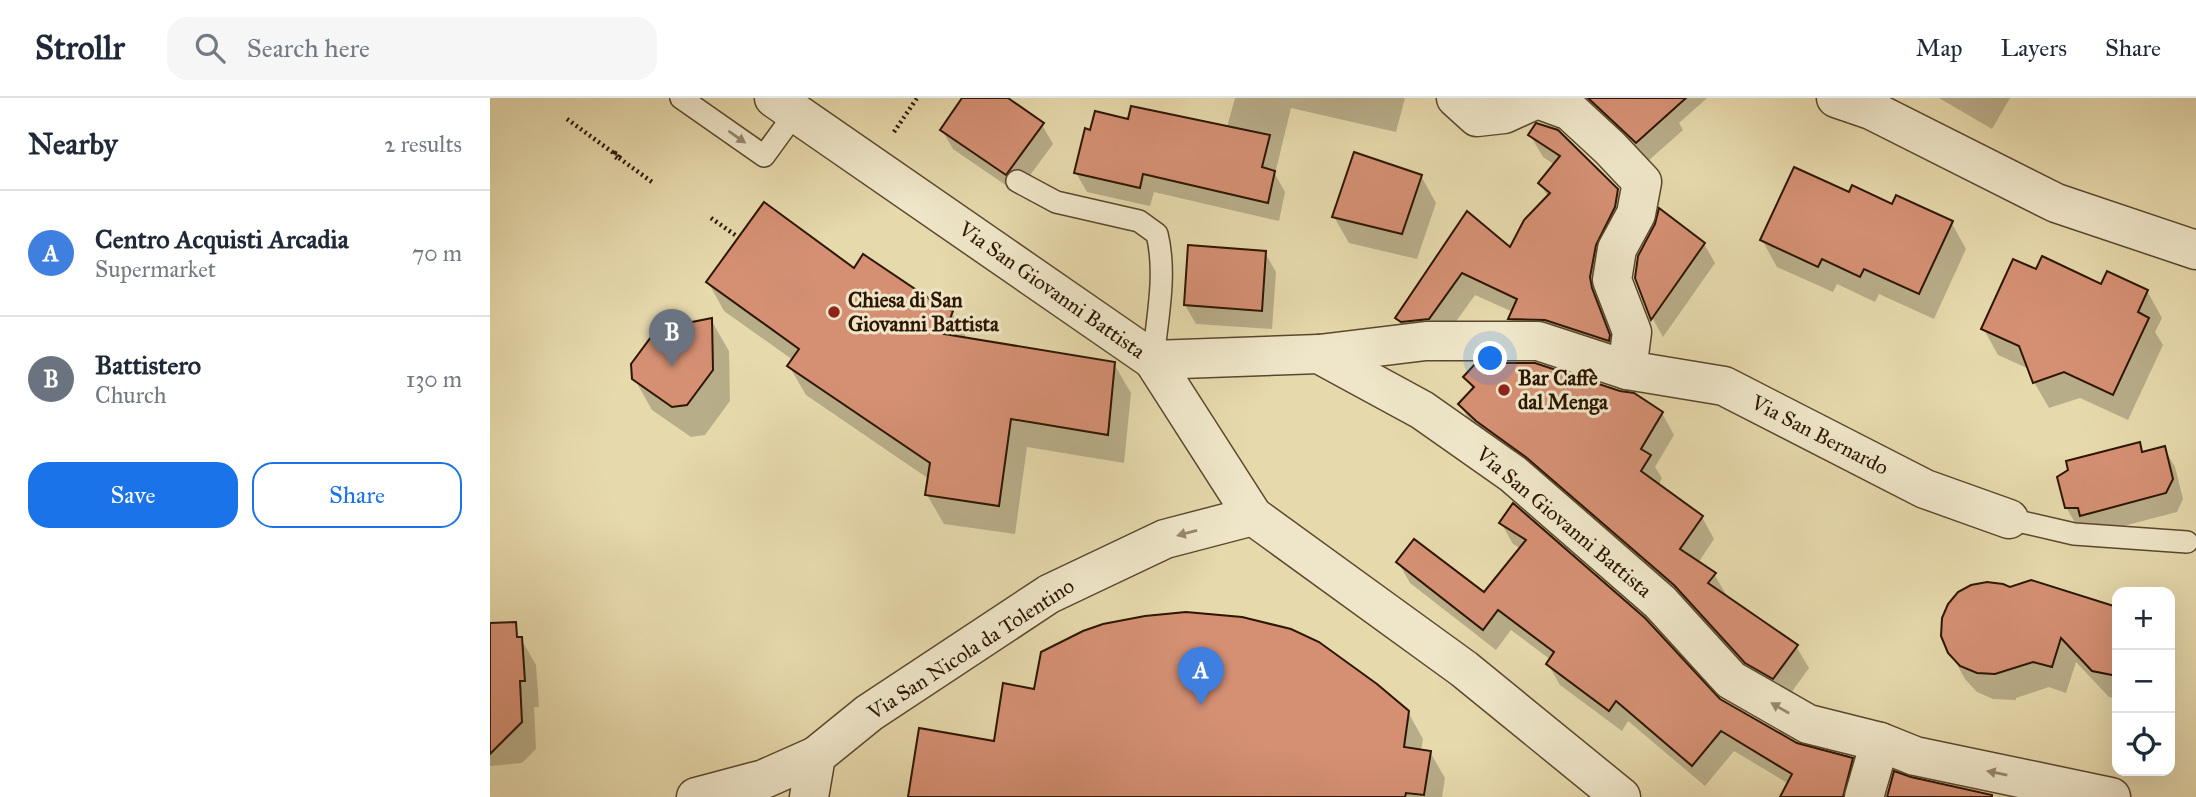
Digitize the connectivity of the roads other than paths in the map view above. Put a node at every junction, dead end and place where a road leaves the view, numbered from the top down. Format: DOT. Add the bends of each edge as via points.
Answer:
graph roads {
  1 [pos="681,98"];
  2 [pos="1456,98"];
  3 [pos="1836,98"];
  4 [pos="785,105"];
  5 [pos="1017,181"];
  6 [pos="2196,250"];
  7 [pos="1319,354"];
  8 [pos="1153,360"];
  9 [pos="1627,370"];
  10 [pos="1253,516"];
  11 [pos="2008,519"];
  12 [pos="2187,542"];
  13 [pos="1880,741"];
  14 [pos="816,756"];
  15 [pos="696,797"];
  16 [pos="809,797"];
  17 [pos="1621,797"];
  18 [pos="1864,797"];
  19 [pos="2111,797"];
  1 -- 4 [label="lane, one-way" via="764,156"];
  2 -- 9 [label="street" via="1477,117 1504,114 1537,99 1570,111 1642,182 1636,214 1617,249 1612,280 1632,332"];
  3 -- 6 [label="street" via="1871,110 2056,203"];
  4 -- 8 [label="street, Via San Giovanni Battista"];
  5 -- 8 [label="lane" via="1056,202 1139,221 1157,234 1160,287"];
  7 -- 8 [label="street, Via San Giovanni Battista"];
  7 -- 9 [label="street, Via San Bernardo" via="1426,341 1538,341"];
  13 -- 7 [label="street, Via San Giovanni Battista, one-way" via="1808,724 1731,680 1660,602 1513,474 1422,410"];
  8 -- 10 [label="street"];
  9 -- 11 [label="street, Via San Bernardo" via="1724,386 1925,489"];
  10 -- 14 [label="street, Via San Nicola da Tolentino, one-way" via="1165,539 1049,594 869,713"];
  10 -- 17 [label="street" via="1464,669"];
  11 -- 12 [label="lane" via="2074,534"];
  13 -- 18 [label="street"];
  19 -- 13 [label="street, Via San Giovanni Battista, one-way" via="1915,756"];
  14 -- 15 [label="street, Via San Nicola da Tolentino" via="764,779"];
  14 -- 16 [label="street"];
}
